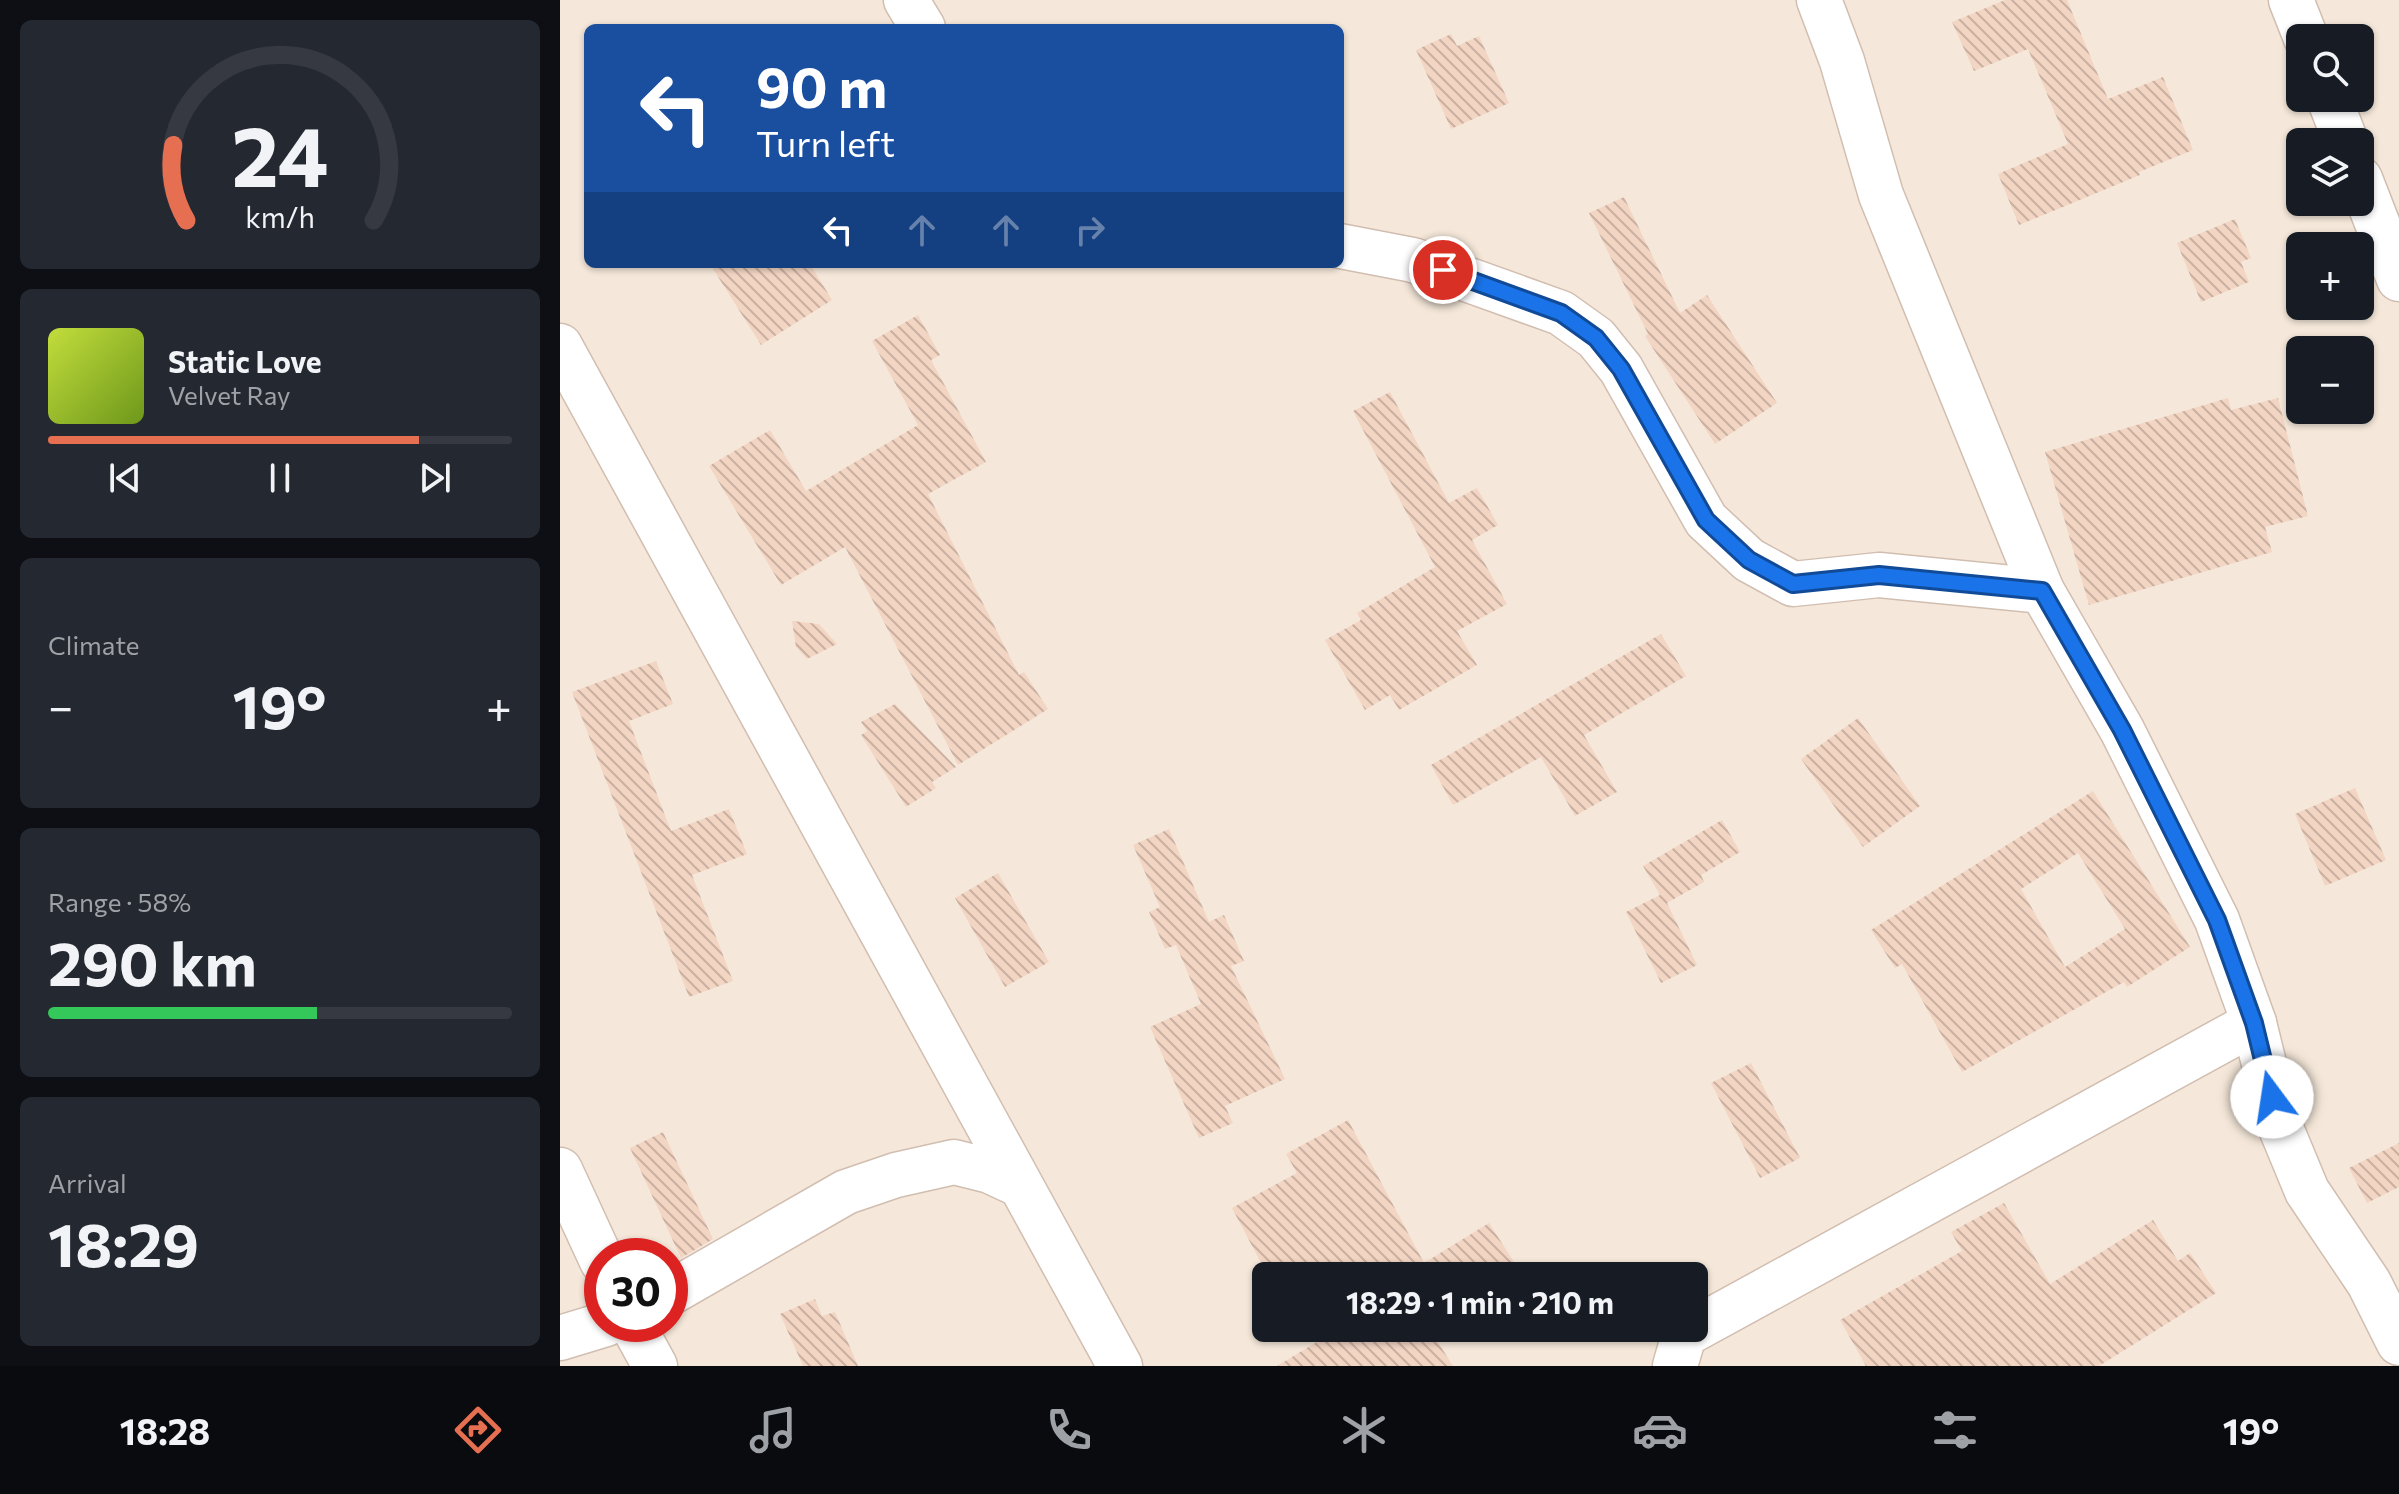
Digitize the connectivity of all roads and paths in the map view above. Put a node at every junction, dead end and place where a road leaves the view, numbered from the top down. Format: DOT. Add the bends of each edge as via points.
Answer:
graph roads {
  1 [pos="906,0"];
  2 [pos="1819,0"];
  3 [pos="2291,0"];
  4 [pos="921,24"];
  5 [pos="2300,24"];
  6 [pos="2374,215"];
  7 [pos="1344,247"];
  8 [pos="2399,279"];
  9 [pos="560,346"];
  10 [pos="2042,591"];
  11 [pos="2254,1023"];
  12 [pos="560,1170"];
  13 [pos="1020,1185"];
  14 [pos="591,1238"];
  15 [pos="688,1283"];
  16 [pos="584,1331"];
  17 [pos="560,1338"];
  18 [pos="642,1342"];
  19 [pos="2399,1343"];
  20 [pos="655,1366"];
  21 [pos="1120,1366"];
  22 [pos="1675,1366"];
  1 -- 4 [label="street"];
  2 -- 10 [label="street" via="1881,195"];
  3 -- 5 [label="street"];
  6 -- 8 [label="street"];
  7 -- 10 [label="street" via="1413,260 1546,307 1596,338 1621,369 1706,520 1749,560 1793,584 1879,575"];
  9 -- 13 [label="street"];
  10 -- 11 [label="street" via="2122,730 2217,920"];
  11 -- 19 [label="street" via="2278,1121 2307,1191 2369,1283"];
  11 -- 22 [label="street" via="1684,1335"];
  12 -- 14 [label="street"];
  13 -- 15 [label="street" via="954,1162 896,1175 846,1192"];
  13 -- 21 [label="street"];
  16 -- 17 [label="street"];
  18 -- 20 [label="street"];
}
